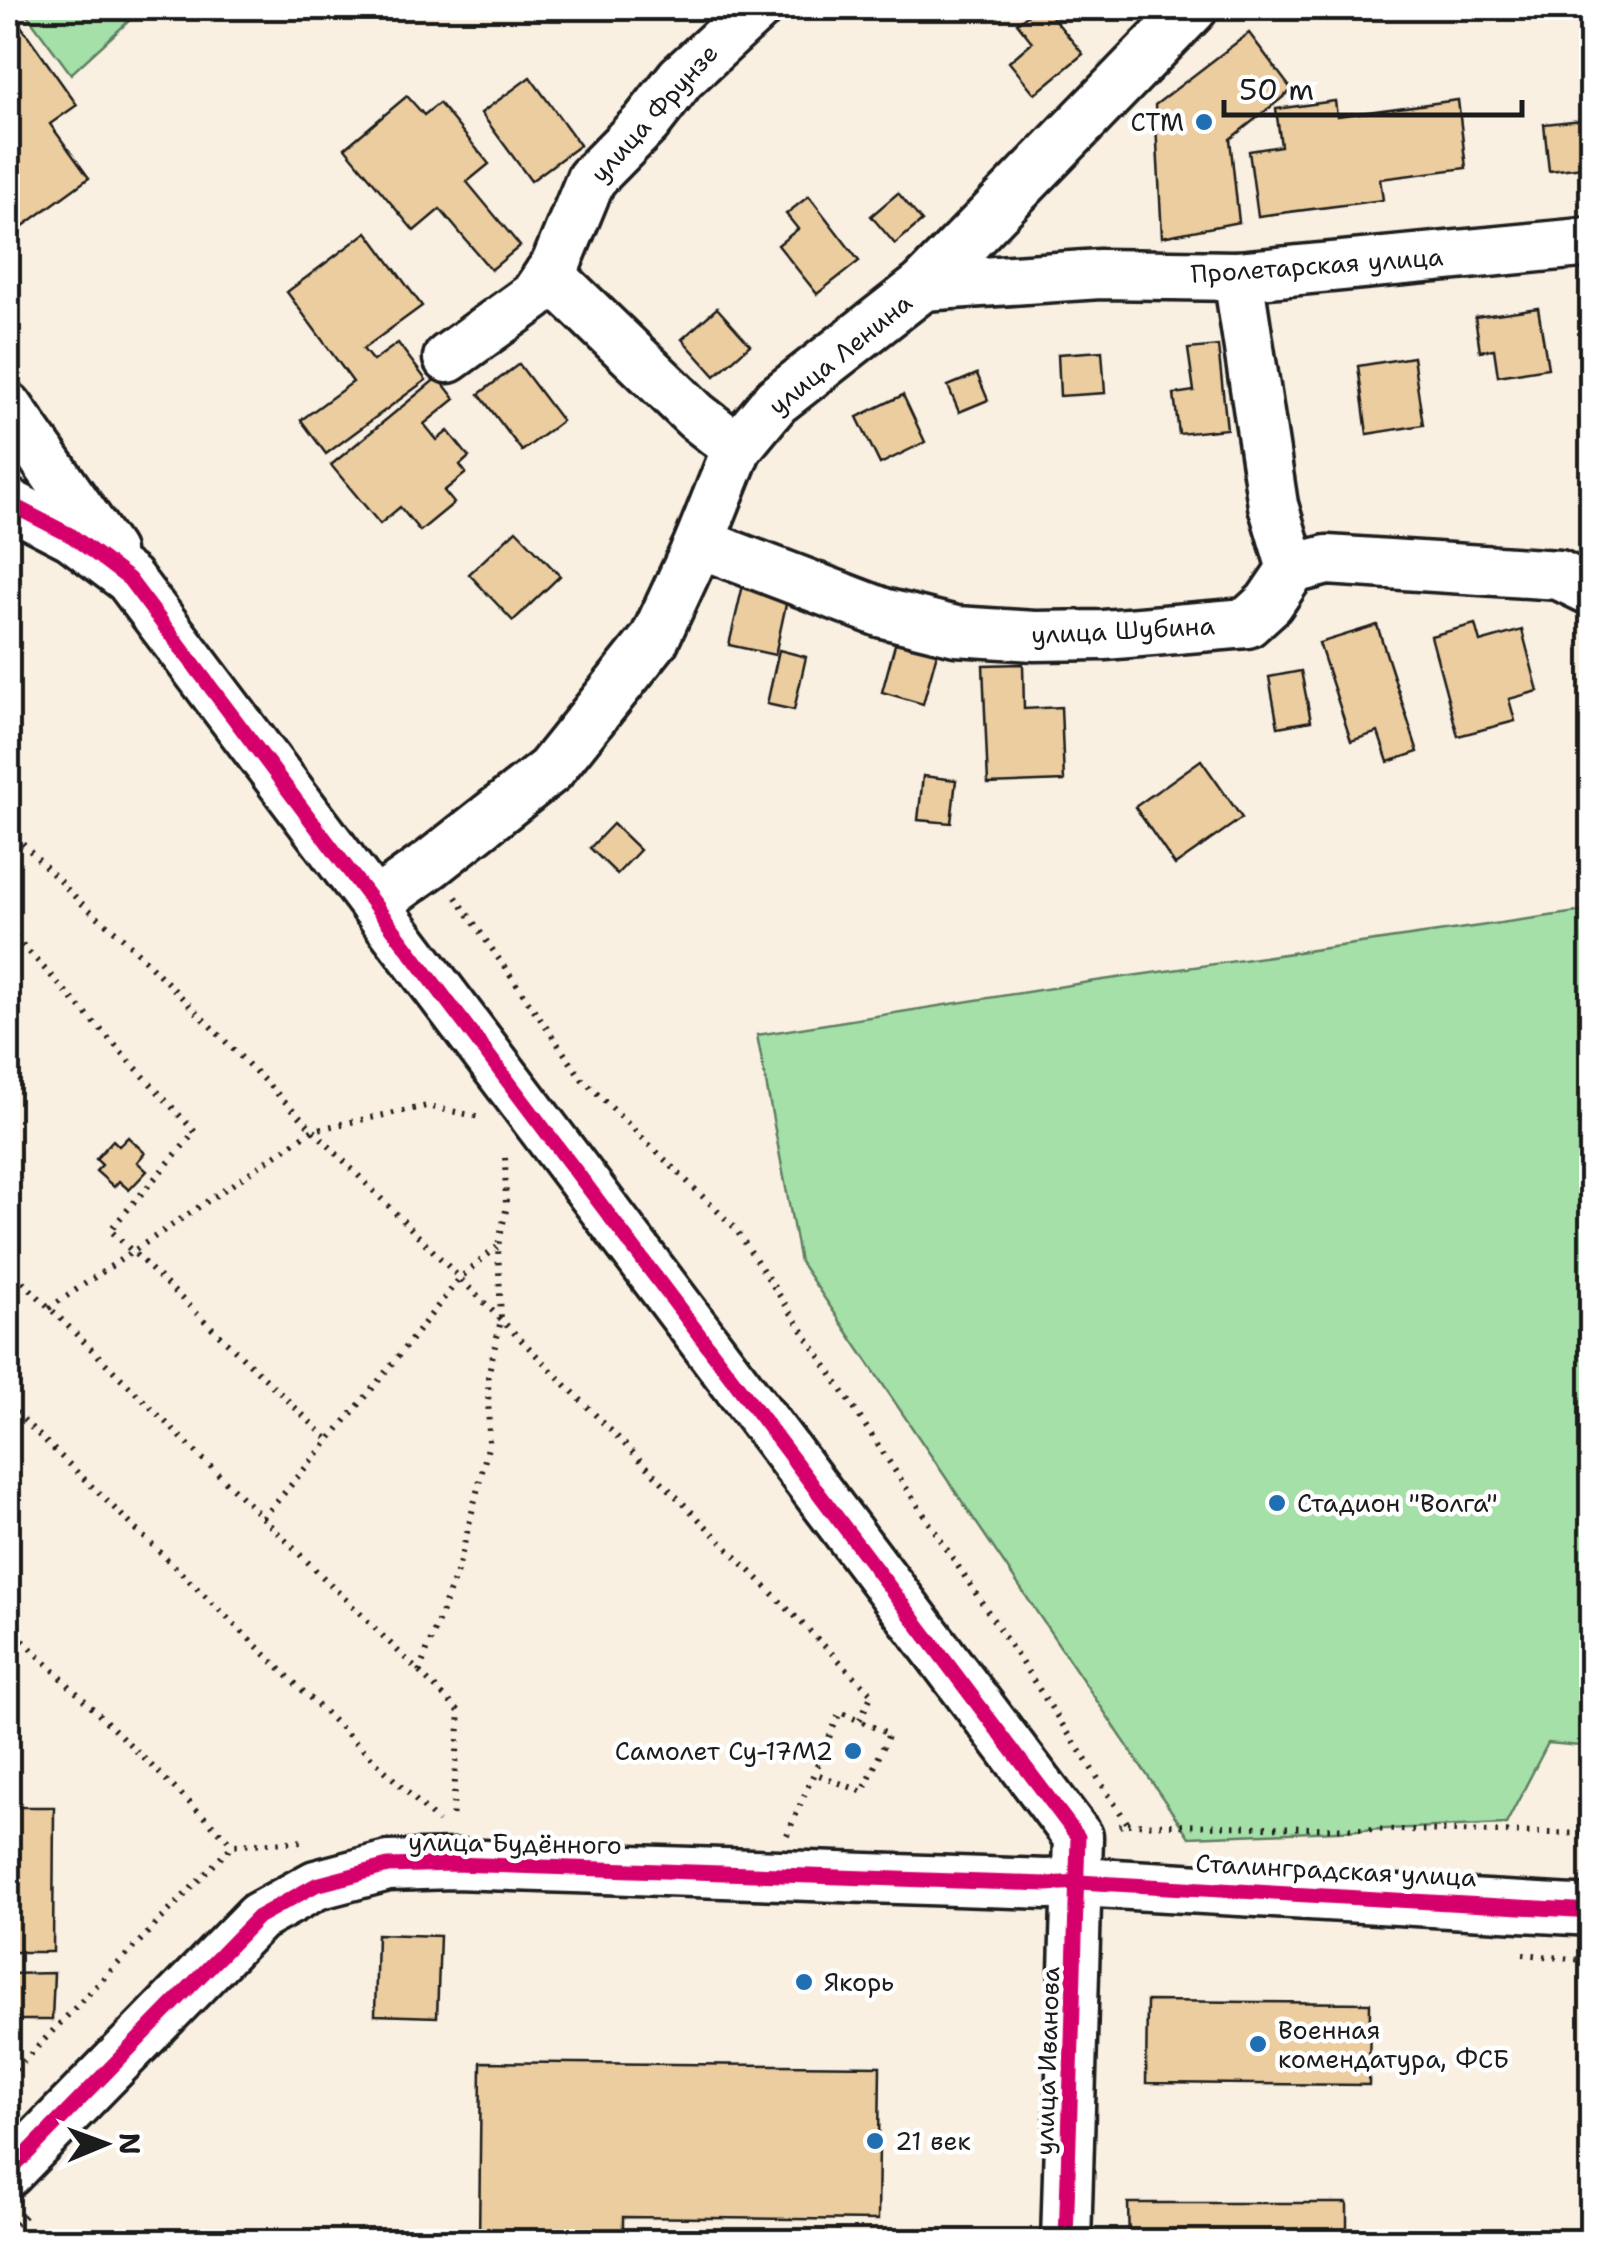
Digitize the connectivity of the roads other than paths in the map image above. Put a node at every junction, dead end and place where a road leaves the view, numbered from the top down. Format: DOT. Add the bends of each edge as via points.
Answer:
graph roads {
  1 [pos="757,8"];
  2 [pos="1193,8"];
  3 [pos="1592,242"];
  4 [pos="549,274"];
  5 [pos="1238,276"];
  6 [pos="923,286"];
  7 [pos="448,358"];
  8 [pos="8,407"];
  9 [pos="737,448"];
  10 [pos="8,503"];
  11 [pos="699,544"];
  12 [pos="1292,569"];
  13 [pos="129,578"];
  14 [pos="1592,591"];
  15 [pos="376,903"];
  16 [pos="1078,1859"];
  17 [pos="1592,1910"];
  18 [pos="8,2172"];
  19 [pos="1066,2242"];
  1 -- 4 [label="street, улица Фрунзе" via="681,78 591,179"];
  2 -- 6 [label="street, улица Ленина"];
  3 -- 5 [label="street, Пролетарская улица"];
  4 -- 7 [label="street, улица Фрунзе" via="534,296"];
  4 -- 9 [label="street"];
  5 -- 6 [label="street, Пролетарская улица" via="1100,274"];
  5 -- 12 [label="street" via="1273,505"];
  6 -- 9 [label="street, улица Ленина" via="776,401"];
  8 -- 13 [label="street"];
  9 -- 11 [label="street, улица Ленина"];
  10 -- 13 [label="street" via="72,536"];
  11 -- 12 [label="street, улица Шубина" via="882,613 956,632 1035,636 1247,623"];
  11 -- 15 [label="street, улица Ленина" via="654,640 550,770"];
  12 -- 14 [label="street" via="1327,560 1560,575"];
  13 -- 15 [label="street"];
  15 -- 16 [label="street"];
  16 -- 17 [label="street, Сталинградская улица"];
  16 -- 18 [label="street, улица Будённого" via="1027,1883 454,1864 388,1866 316,1885 258,1917"];
  16 -- 19 [label="street, улица Иванова"];
}
